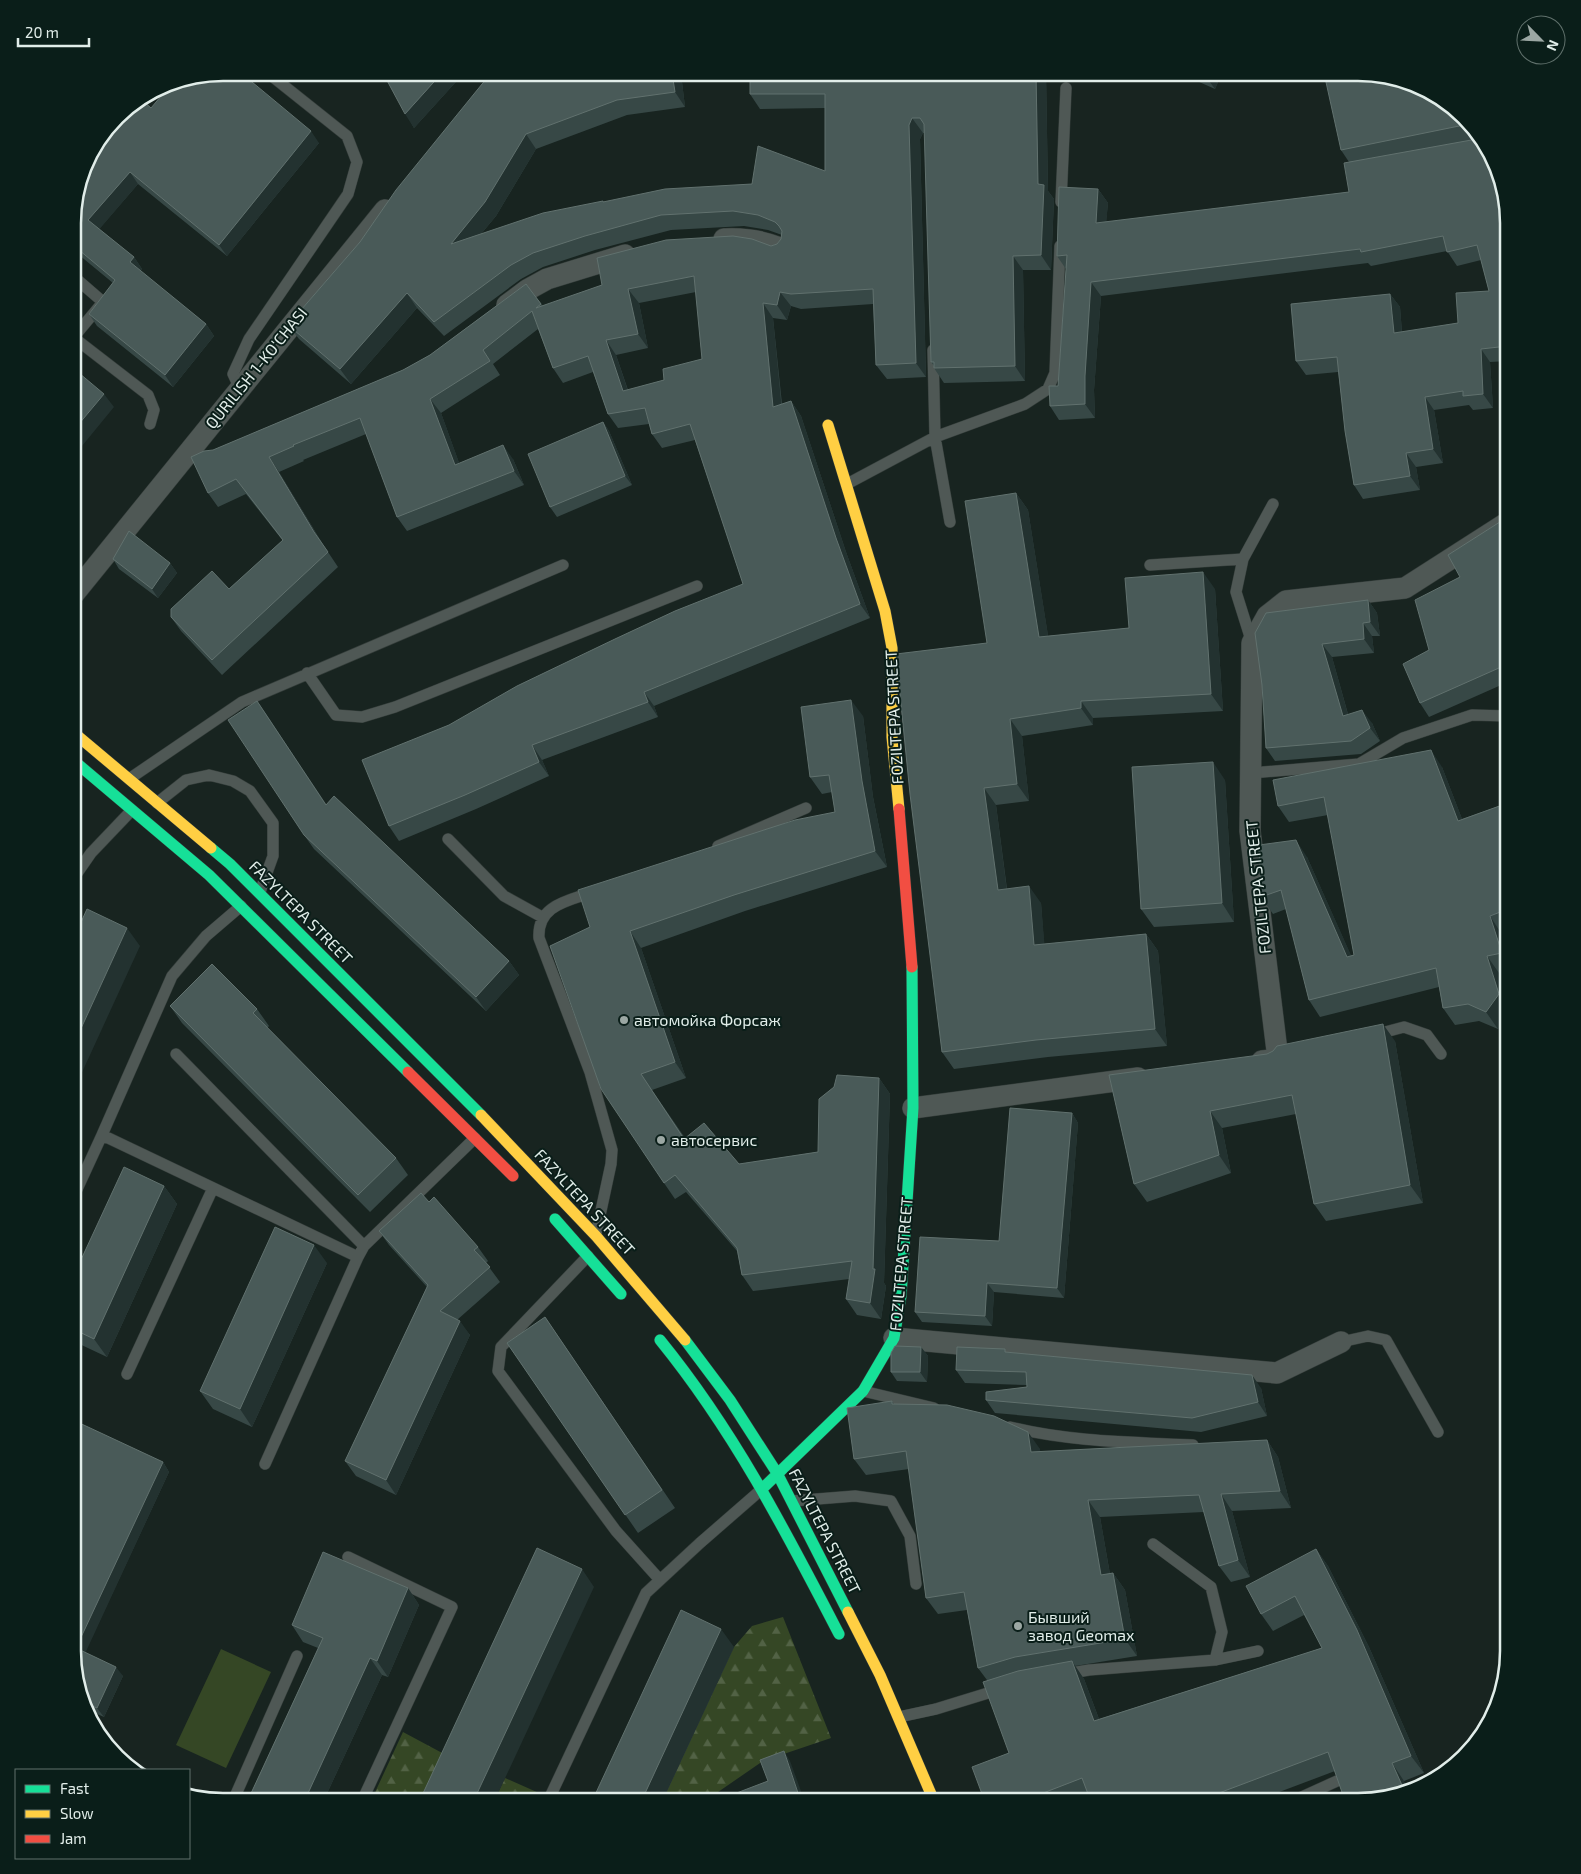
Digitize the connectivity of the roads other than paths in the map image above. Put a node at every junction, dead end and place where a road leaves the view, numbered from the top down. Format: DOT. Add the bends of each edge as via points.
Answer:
graph roads {
  1 [pos="280,82"];
  2 [pos="1066,88"];
  3 [pos="396,196"];
  4 [pos="1061,216"];
  5 [pos="1060,236"];
  6 [pos="700,241"];
  7 [pos="780,248"];
  8 [pos="646,250"];
  9 [pos="82,284"];
  10 [pos="490,318"];
  11 [pos="82,327"];
  12 [pos="933,337"];
  13 [pos="82,344"];
  14 [pos="240,388"];
  15 [pos="150,424"];
  16 [pos="828,424"];
  17 [pos="936,437"];
  18 [pos="189,451"];
  19 [pos="211,453"];
  20 [pos="846,484"];
  21 [pos="1273,504"];
  22 [pos="950,522"];
  23 [pos="1500,527"];
  24 [pos="1242,559"];
  25 [pos="563,565"];
  26 [pos="1150,565"];
  27 [pos="82,583"];
  28 [pos="697,586"];
  29 [pos="1252,643"];
  30 [pos="308,674"];
  31 [pos="1500,716"];
  32 [pos="82,739"];
  33 [pos="82,767"];
  34 [pos="1251,773"];
  35 [pos="128,779"];
  36 [pos="157,803"];
  37 [pos="806,808"];
  38 [pos="132,810"];
  39 [pos="448,839"];
  40 [pos="709,850"];
  41 [pos="82,867"];
  42 [pos="608,887"];
  43 [pos="260,894"];
  44 [pos="241,906"];
  45 [pos="542,917"];
  46 [pos="1359,1039"];
  47 [pos="176,1054"];
  48 [pos="1441,1054"];
  49 [pos="1238,1064"];
  50 [pos="1160,1075"];
  51 [pos="913,1108"];
  52 [pos="102,1135"];
  53 [pos="476,1137"];
  54 [pos="81,1180"];
  55 [pos="522,1185"];
  56 [pos="213,1188"];
  57 [pos="549,1212"];
  58 [pos="596,1236"];
  59 [pos="364,1246"];
  60 [pos="588,1256"];
  61 [pos="358,1257"];
  62 [pos="627,1301"];
  63 [pos="653,1331"];
  64 [pos="894,1338"];
  65 [pos="1341,1342"];
  66 [pos="127,1374"];
  67 [pos="863,1391"];
  68 [pos="946,1411"];
  69 [pos="1000,1424"];
  70 [pos="1438,1432"];
  71 [pos="1200,1446"];
  72 [pos="266,1464"];
  73 [pos="777,1473"];
  74 [pos="762,1489"];
  75 [pos="792,1501"];
  76 [pos="1153,1544"];
  77 [pos="348,1557"];
  78 [pos="660,1580"];
  79 [pos="916,1584"];
  80 [pos="844,1643"];
  81 [pos="1258,1651"];
  82 [pos="297,1656"];
  83 [pos="1215,1660"];
  84 [pos="1054,1676"];
  85 [pos="1009,1686"];
  86 [pos="899,1716"];
  87 [pos="1337,1781"];
  88 [pos="237,1793"];
  89 [pos="366,1793"];
  90 [pos="552,1793"];
  91 [pos="930,1793"];
  92 [pos="1311,1793"];
  1 -- 14 [label="lane" via="347,136 356,162 348,194 249,339 233,374"];
  2 -- 4 [label="lane"];
  3 -- 14 [label="street, QURILISH 1-KO'CHASI"];
  5 -- 17 [label="lane" via="1055,373 1048,389 1025,404"];
  6 -- 7 [label="street" via="744,238"];
  8 -- 10 [label="street" via="547,280 527,290"];
  9 -- 11 [label="lane" via="103,302"];
  12 -- 17 [label="lane"];
  13 -- 15 [label="lane" via="148,395 154,410"];
  14 -- 18 [label="street, QURILISH 1-KO'CHASI"];
  16 -- 20 [label="main road, FOZILTEPA STREET"];
  17 -- 20 [label="lane"];
  17 -- 22 [label="lane"];
  18 -- 19 [label="street"];
  18 -- 27 [label="street, QURILISH 1-KO'CHASI"];
  20 -- 51 [label="main road, FOZILTEPA STREET" via="885,611 892,648 892,736 912,953"];
  21 -- 24 [label="lane"];
  23 -- 29 [label="street, FOZILTEPA STREET" via="1404,588 1286,601 1267,616"];
  24 -- 26 [label="lane"];
  24 -- 29 [label="lane" via="1236,592"];
  25 -- 30 [label="lane"];
  28 -- 30 [label="lane" via="395,707 362,717 336,715"];
  29 -- 34 [label="street, FOZILTEPA STREET"];
  30 -- 35 [label="lane" via="242,702"];
  31 -- 34 [label="lane" via="1472,715 1403,738 1359,764"];
  32 -- 35 [label="main road, FAZYLTEPA STREET"];
  33 -- 38 [label="main road"];
  34 -- 49 [label="street, FOZILTEPA STREET" via="1250,831 1282,1058"];
  35 -- 36 [label="main road, FAZYLTEPA STREET"];
  36 -- 43 [label="main road, FAZYLTEPA STREET" via="230,864"];
  36 -- 43 [label="lane" via="186,780 209,775 233,781 250,791 273,823 273,856"];
  37 -- 40 [label="lane"];
  38 -- 41 [label="lane"];
  38 -- 44 [label="main road" via="210,875"];
  39 -- 45 [label="lane" via="504,896"];
  42 -- 45 [label="lane" via="552,907"];
  43 -- 58 [label="main road, FAZYLTEPA STREET" via="486,1120"];
  44 -- 52 [label="lane" via="206,936 172,976"];
  44 -- 53 [label="main road"];
  45 -- 58 [label="lane" via="539,938 590,1072 612,1150"];
  46 -- 48 [label="lane" via="1404,1027 1427,1035"];
  47 -- 59 [label="lane"];
  50 -- 51 [label="street"];
  51 -- 64 [label="main road, FOZILTEPA STREET" via="901,1296"];
  52 -- 54 [label="lane"];
  52 -- 56 [label="lane"];
  53 -- 55 [label="main road"];
  53 -- 59 [label="lane"];
  56 -- 61 [label="lane"];
  56 -- 66 [label="lane"];
  57 -- 60 [label="main road, FAZYLTEPA STREET"];
  58 -- 73 [label="main road, FAZYLTEPA STREET" via="706,1367"];
  59 -- 61 [label="lane"];
  60 -- 62 [label="main road, FAZYLTEPA STREET"];
  60 -- 78 [label="lane" via="501,1347 498,1371 616,1531"];
  61 -- 72 [label="lane"];
  63 -- 74 [label="main road" via="714,1412"];
  64 -- 65 [label="street" via="1278,1374"];
  64 -- 67 [label="main road, FOZILTEPA STREET"];
  65 -- 70 [label="lane" via="1368,1336 1386,1340"];
  67 -- 68 [label="lane"];
  67 -- 73 [label="main road, FOZILTEPA STREET"];
  69 -- 71 [label="lane" via="1087,1440"];
  73 -- 74 [label="main road, FOZILTEPA STREET"];
  73 -- 75 [label="main road, FAZYLTEPA STREET"];
  74 -- 78 [label="lane"];
  74 -- 80 [label="main road"];
  75 -- 79 [label="lane" via="855,1496 892,1501 910,1536"];
  75 -- 86 [label="main road, FAZYLTEPA STREET"];
  76 -- 83 [label="lane" via="1211,1587 1222,1632"];
  77 -- 89 [label="lane" via="452,1607"];
  78 -- 90 [label="lane" via="646,1593"];
  81 -- 83 [label="lane"];
  82 -- 88 [label="lane"];
  83 -- 84 [label="lane" via="1089,1670"];
  85 -- 86 [label="lane" via="936,1709"];
  86 -- 91 [label="main road, FAZYLTEPA STREET"];
  87 -- 92 [label="lane"];
}
